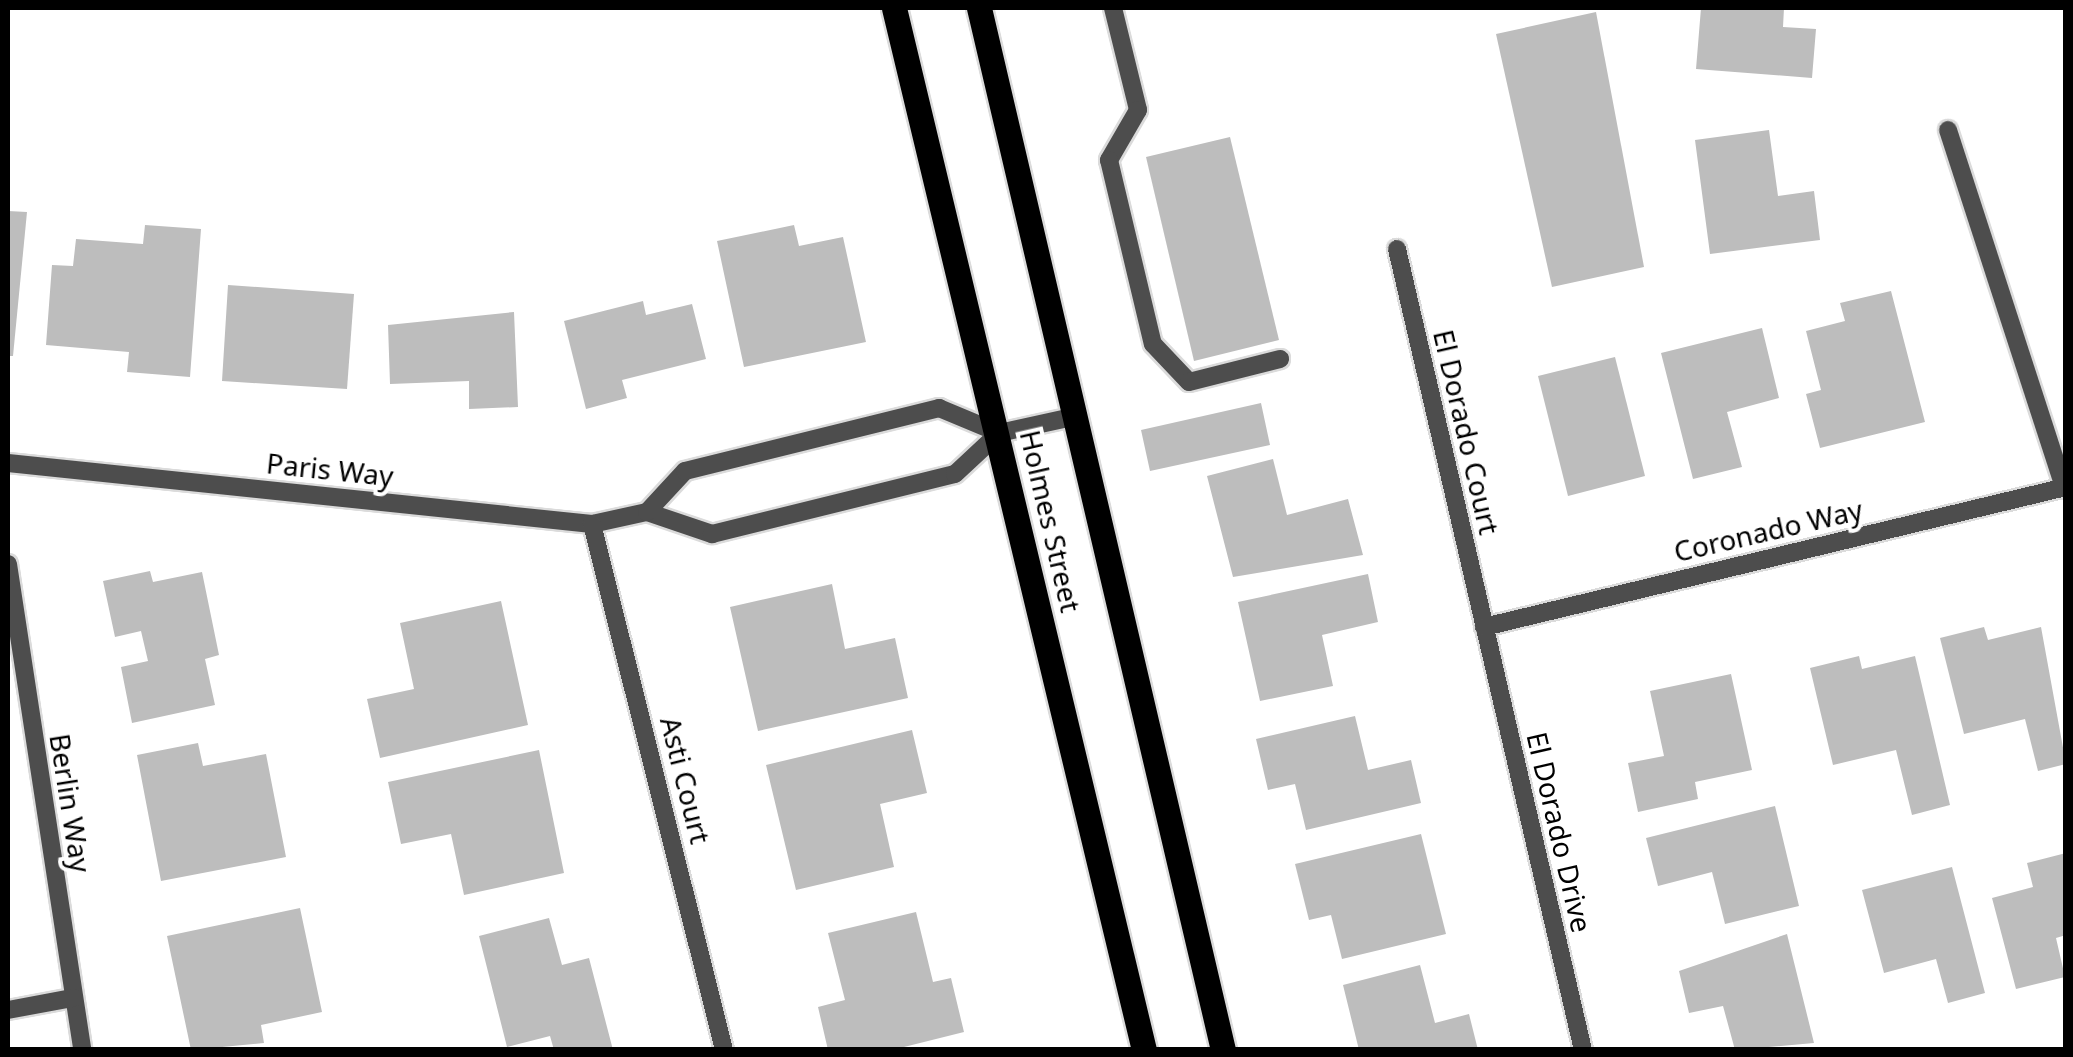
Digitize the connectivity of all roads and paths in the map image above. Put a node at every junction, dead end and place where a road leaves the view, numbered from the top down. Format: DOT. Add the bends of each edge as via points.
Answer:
graph roads {
  1 [pos="894,8"];
  2 [pos="978,8"];
  3 [pos="1113,8"];
  4 [pos="1948,130"];
  5 [pos="1397,249"];
  6 [pos="1280,359"];
  7 [pos="1068,418"];
  8 [pos="999,433"];
  9 [pos="8,463"];
  10 [pos="2065,488"];
  11 [pos="647,512"];
  12 [pos="592,524"];
  13 [pos="8,564"];
  14 [pos="1484,627"];
  15 [pos="72,998"];
  16 [pos="8,1010"];
  17 [pos="82,1050"];
  18 [pos="724,1050"];
  19 [pos="1144,1050"];
  20 [pos="1222,1050"];
  21 [pos="1583,1050"];
  1 -- 8 [label="main road, Holmes Street"];
  2 -- 7 [label="main road, Holmes Street"];
  3 -- 6 [label="street" via="1138,110 1109,160 1153,344 1189,382"];
  4 -- 10 [label="street"];
  5 -- 14 [label="street, El Dorado Court"];
  7 -- 8 [label="street"];
  7 -- 20 [label="main road, Holmes Street"];
  8 -- 11 [label="street" via="954,474 712,534"];
  8 -- 11 [label="street" via="939,408 685,471"];
  8 -- 19 [label="main road, Holmes Street"];
  9 -- 12 [label="street, Paris Way"];
  10 -- 14 [label="street, Coronado Way"];
  11 -- 12 [label="street, Paris Way"];
  12 -- 18 [label="street, Asti Court"];
  13 -- 15 [label="street, Berlin Way"];
  14 -- 21 [label="street, El Dorado Drive"];
  15 -- 16 [label="street"];
  15 -- 17 [label="street, Berlin Way"];
}
